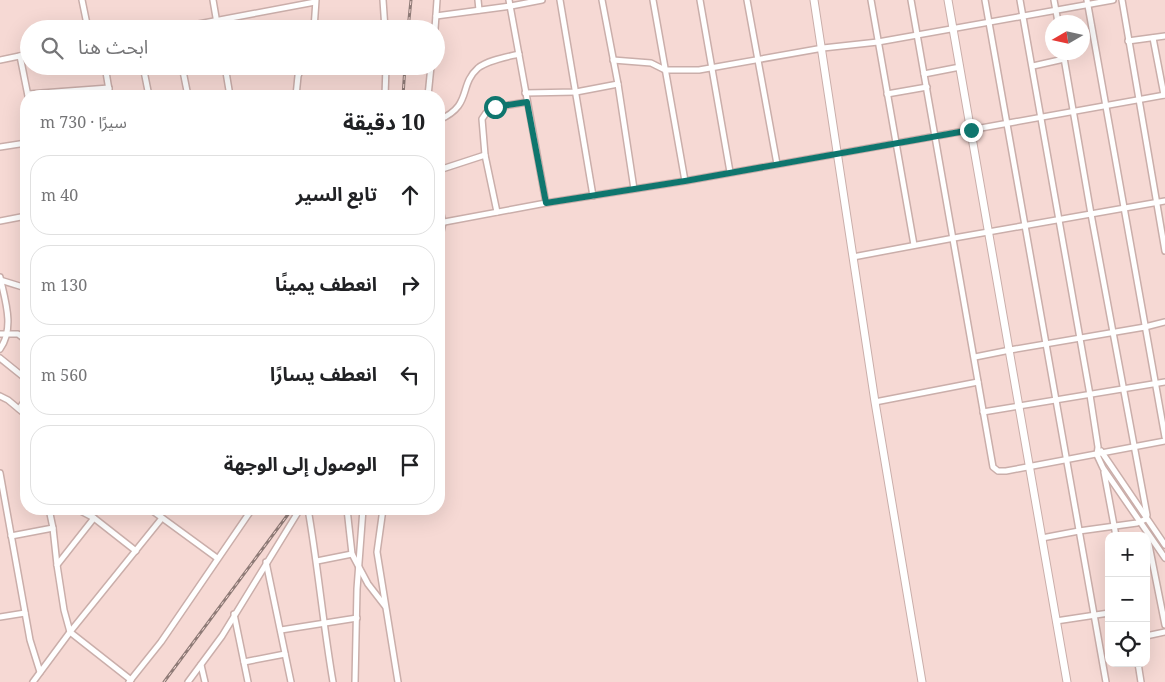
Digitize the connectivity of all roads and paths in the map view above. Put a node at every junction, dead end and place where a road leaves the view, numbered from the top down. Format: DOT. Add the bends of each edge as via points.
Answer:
graph roads {
  1 [pos="82,0"];
  2 [pos="213,0"];
  3 [pos="383,0"];
  4 [pos="437,0"];
  5 [pos="478,0"];
  6 [pos="542,0"];
  7 [pos="560,0"];
  8 [pos="602,0"];
  9 [pos="653,0"];
  10 [pos="700,0"];
  11 [pos="747,0"];
  12 [pos="814,0"];
  13 [pos="871,0"];
  14 [pos="912,0"];
  15 [pos="948,0"];
  16 [pos="985,0"];
  17 [pos="1020,0"];
  18 [pos="1054,0"];
  19 [pos="1113,0"];
  20 [pos="1122,0"];
  21 [pos="316,1"];
  22 [pos="1087,2"];
  23 [pos="510,3"];
  24 [pos="479,10"];
  25 [pos="1056,10"];
  26 [pos="1057,15"];
  27 [pos="436,16"];
  28 [pos="1023,16"];
  29 [pos="86,20"];
  30 [pos="217,20"];
  31 [pos="226,20"];
  32 [pos="315,20"];
  33 [pos="384,20"];
  34 [pos="436,20"];
  35 [pos="989,22"];
  36 [pos="953,28"];
  37 [pos="918,35"];
  38 [pos="1165,36"];
  39 [pos="1154,38"];
  40 [pos="1128,41"];
  41 [pos="878,42"];
  42 [pos="823,48"];
  43 [pos="519,54"];
  44 [pos="20,56"];
  45 [pos="758,58"];
  46 [pos="0,60"];
  47 [pos="613,60"];
  48 [pos="1060,60"];
  49 [pos="1064,60"];
  50 [pos="1033,66"];
  51 [pos="960,67"];
  52 [pos="711,68"];
  53 [pos="665,70"];
  54 [pos="924,74"];
  55 [pos="24,75"];
  56 [pos="107,75"];
  57 [pos="145,75"];
  58 [pos="184,75"];
  59 [pos="226,75"];
  60 [pos="298,75"];
  61 [pos="386,75"];
  62 [pos="430,75"];
  63 [pos="618,84"];
  64 [pos="927,87"];
  65 [pos="109,88"];
  66 [pos="27,90"];
  67 [pos="96,90"];
  68 [pos="148,90"];
  69 [pos="187,90"];
  70 [pos="229,90"];
  71 [pos="297,90"];
  72 [pos="385,90"];
  73 [pos="429,90"];
  74 [pos="576,92"];
  75 [pos="525,93"];
  76 [pos="887,94"];
  77 [pos="1164,95"];
  78 [pos="1138,100"];
  79 [pos="527,102"];
  80 [pos="1106,106"];
  81 [pos="1074,112"];
  82 [pos="445,117"];
  83 [pos="1040,117"];
  84 [pos="1007,123"];
  85 [pos="971,130"];
  86 [pos="935,136"];
  87 [pos="896,143"];
  88 [pos="20,144"];
  89 [pos="0,147"];
  90 [pos="838,153"];
  91 [pos="485,155"];
  92 [pos="776,164"];
  93 [pos="445,168"];
  94 [pos="730,172"];
  95 [pos="685,181"];
  96 [pos="634,189"];
  97 [pos="593,196"];
  98 [pos="1165,201"];
  99 [pos="546,203"];
  100 [pos="1156,203"];
  101 [pos="1124,209"];
  102 [pos="497,212"];
  103 [pos="1091,214"];
  104 [pos="20,217"];
  105 [pos="0,221"];
  106 [pos="1059,221"];
  107 [pos="445,222"];
  108 [pos="1025,227"];
  109 [pos="990,232"];
  110 [pos="954,238"];
  111 [pos="914,246"];
  112 [pos="1165,251"];
  113 [pos="854,258"];
  114 [pos="0,279"];
  115 [pos="20,286"];
  116 [pos="1165,322"];
  117 [pos="1145,327"];
  118 [pos="1113,332"];
  119 [pos="8,333"];
  120 [pos="0,334"];
  121 [pos="20,336"];
  122 [pos="1080,338"];
  123 [pos="1045,344"];
  124 [pos="0,349"];
  125 [pos="1010,350"];
  126 [pos="974,357"];
  127 [pos="0,358"];
  128 [pos="20,374"];
  129 [pos="978,382"];
  130 [pos="1165,382"];
  131 [pos="1155,384"];
  132 [pos="1124,389"];
  133 [pos="1090,395"];
  134 [pos="0,396"];
  135 [pos="1056,401"];
  136 [pos="874,402"];
  137 [pos="1020,406"];
  138 [pos="19,409"];
  139 [pos="983,412"];
  140 [pos="1165,437"];
  141 [pos="1165,441"];
  142 [pos="1134,448"];
  143 [pos="1100,454"];
  144 [pos="1067,461"];
  145 [pos="1030,467"];
  146 [pos="1103,468"];
  147 [pos="0,473"];
  148 [pos="2,500"];
  149 [pos="50,515"];
  150 [pos="88,515"];
  151 [pos="158,515"];
  152 [pos="246,515"];
  153 [pos="296,515"];
  154 [pos="309,515"];
  155 [pos="348,515"];
  156 [pos="363,515"];
  157 [pos="382,515"];
  158 [pos="94,518"];
  159 [pos="162,518"];
  160 [pos="1146,519"];
  161 [pos="1140,522"];
  162 [pos="1114,526"];
  163 [pos="53,528"];
  164 [pos="1079,531"];
  165 [pos="1146,531"];
  166 [pos="1115,532"];
  167 [pos="11,536"];
  168 [pos="1042,538"];
  169 [pos="1165,545"];
  170 [pos="136,551"];
  171 [pos="352,554"];
  172 [pos="217,558"];
  173 [pos="1165,558"];
  174 [pos="317,561"];
  175 [pos="266,562"];
  176 [pos="1150,562"];
  177 [pos="1153,562"];
  178 [pos="57,565"];
  179 [pos="359,565"];
  180 [pos="1163,604"];
  181 [pos="385,606"];
  182 [pos="25,613"];
  183 [pos="234,614"];
  184 [pos="1105,614"];
  185 [pos="1095,615"];
  186 [pos="0,618"];
  187 [pos="356,618"];
  188 [pos="1056,622"];
  189 [pos="323,623"];
  190 [pos="1165,625"];
  191 [pos="281,630"];
  192 [pos="70,632"];
  193 [pos="1165,632"];
  194 [pos="1150,635"];
  195 [pos="285,654"];
  196 [pos="244,662"];
  197 [pos="201,665"];
  198 [pos="1139,667"];
  199 [pos="40,672"];
  200 [pos="130,681"];
  201 [pos="34,682"];
  202 [pos="188,682"];
  203 [pos="205,682"];
  204 [pos="248,682"];
  205 [pos="291,682"];
  206 [pos="332,682"];
  207 [pos="355,682"];
  208 [pos="398,682"];
  209 [pos="922,682"];
  210 [pos="1067,682"];
  211 [pos="1106,682"];
  212 [pos="1141,682"];
  1 -- 29 [label="street"];
  2 -- 30 [label="street"];
  3 -- 33 [label="street"];
  4 -- 27 [label="street"];
  5 -- 24 [label="street"];
  6 -- 23 [label="street"];
  7 -- 74 [label="street"];
  8 -- 47 [label="street"];
  9 -- 53 [label="street"];
  10 -- 52 [label="street"];
  11 -- 45 [label="street"];
  12 -- 42 [label="street"];
  13 -- 41 [label="street"];
  14 -- 37 [label="street"];
  15 -- 36 [label="street"];
  16 -- 35 [label="street"];
  17 -- 28 [label="street"];
  18 -- 25 [label="street"];
  19 -- 22 [label="street"];
  20 -- 40 [label="street"];
  21 -- 31 [label="street"];
  21 -- 32 [label="street"];
  22 -- 25 [label="street"];
  22 -- 80 [label="street"];
  23 -- 24 [label="street"];
  23 -- 43 [label="street"];
  24 -- 27 [label="street"];
  25 -- 26 [label="street"];
  25 -- 28 [label="street"];
  27 -- 34 [label="street"];
  28 -- 35 [label="street"];
  28 -- 50 [label="street"];
  35 -- 36 [label="street"];
  35 -- 84 [label="street"];
  36 -- 37 [label="street"];
  36 -- 51 [label="street"];
  37 -- 41 [label="street"];
  37 -- 54 [label="street"];
  38 -- 39 [label="street"];
  39 -- 40 [label="street"];
  39 -- 77 [label="street"];
  40 -- 78 [label="street"];
  41 -- 42 [label="street"];
  41 -- 76 [label="street"];
  42 -- 45 [label="street"];
  42 -- 90 [label="street"];
  43 -- 75 [label="street"];
  43 -- 82 [label="street" via="478,68 458,107"];
  44 -- 46 [label="street"];
  45 -- 52 [label="street"];
  45 -- 92 [label="street"];
  47 -- 53 [label="street" via="652,63"];
  47 -- 63 [label="street"];
  48 -- 50 [label="street"];
  49 -- 81 [label="street"];
  50 -- 83 [label="street"];
  51 -- 54 [label="street"];
  51 -- 85 [label="street"];
  52 -- 53 [label="street"];
  52 -- 94 [label="street"];
  53 -- 95 [label="street"];
  54 -- 64 [label="street"];
  55 -- 66 [label="street"];
  56 -- 65 [label="street"];
  57 -- 68 [label="street"];
  58 -- 69 [label="street"];
  59 -- 70 [label="street"];
  60 -- 71 [label="street"];
  61 -- 72 [label="street"];
  62 -- 73 [label="street"];
  63 -- 74 [label="street"];
  63 -- 96 [label="street"];
  64 -- 76 [label="street"];
  64 -- 86 [label="street"];
  65 -- 67 [label="street"];
  74 -- 75 [label="street"];
  74 -- 97 [label="street"];
  75 -- 79 [label="street"];
  76 -- 87 [label="street"];
  77 -- 78 [label="street"];
  78 -- 80 [label="street"];
  78 -- 100 [label="street"];
  79 -- 91 [label="street" via="495,107 486,113 482,123"];
  79 -- 99 [label="street"];
  80 -- 81 [label="street"];
  80 -- 101 [label="street"];
  81 -- 83 [label="street"];
  81 -- 103 [label="street"];
  83 -- 84 [label="street"];
  83 -- 106 [label="street"];
  84 -- 85 [label="street"];
  84 -- 108 [label="street"];
  85 -- 86 [label="street"];
  85 -- 109 [label="street"];
  86 -- 87 [label="street"];
  86 -- 110 [label="street"];
  87 -- 90 [label="street"];
  87 -- 111 [label="street"];
  88 -- 89 [label="street"];
  90 -- 92 [label="street"];
  90 -- 113 [label="street"];
  91 -- 93 [label="street"];
  91 -- 102 [label="street"];
  92 -- 94 [label="street"];
  94 -- 95 [label="street"];
  95 -- 96 [label="street"];
  96 -- 97 [label="street"];
  97 -- 99 [label="street"];
  98 -- 100 [label="street"];
  99 -- 102 [label="street"];
  100 -- 101 [label="street"];
  100 -- 112 [label="street"];
  101 -- 103 [label="street"];
  101 -- 117 [label="street"];
  102 -- 107 [label="street"];
  103 -- 106 [label="street"];
  103 -- 118 [label="street"];
  104 -- 105 [label="street"];
  106 -- 108 [label="street"];
  106 -- 122 [label="street"];
  108 -- 109 [label="street"];
  108 -- 123 [label="street"];
  109 -- 110 [label="street"];
  109 -- 125 [label="street"];
  110 -- 111 [label="street"];
  110 -- 126 [label="street"];
  111 -- 113 [label="street"];
  113 -- 136 [label="street"];
  114 -- 115 [label="street"];
  114 -- 119 [label="street"];
  116 -- 117 [label="street"];
  117 -- 118 [label="street"];
  117 -- 131 [label="street"];
  118 -- 122 [label="street"];
  118 -- 132 [label="street"];
  119 -- 120 [label="street"];
  119 -- 121 [label="street"];
  119 -- 124 [label="street"];
  122 -- 123 [label="street"];
  122 -- 133 [label="street"];
  123 -- 125 [label="street"];
  123 -- 135 [label="street"];
  125 -- 126 [label="street"];
  125 -- 137 [label="street"];
  126 -- 129 [label="street"];
  127 -- 128 [label="street"];
  129 -- 136 [label="street"];
  129 -- 139 [label="street"];
  130 -- 131 [label="street"];
  131 -- 132 [label="street"];
  131 -- 140 [label="street"];
  132 -- 133 [label="street"];
  132 -- 142 [label="street"];
  133 -- 135 [label="street"];
  133 -- 143 [label="street"];
  134 -- 138 [label="street"];
  135 -- 137 [label="street"];
  135 -- 144 [label="street"];
  136 -- 209 [label="street"];
  137 -- 139 [label="street"];
  137 -- 145 [label="street"];
  139 -- 145 [label="street" via="993,467 998,471"];
  141 -- 142 [label="street"];
  142 -- 143 [label="street"];
  142 -- 160 [label="street"];
  143 -- 144 [label="street"];
  143 -- 146 [label="street"];
  143 -- 160 [label="street"];
  144 -- 145 [label="street"];
  144 -- 164 [label="street"];
  145 -- 168 [label="street"];
  146 -- 161 [label="street"];
  146 -- 162 [label="street"];
  147 -- 148 [label="street"];
  148 -- 167 [label="street"];
  149 -- 163 [label="street"];
  150 -- 158 [label="street"];
  151 -- 159 [label="street"];
  152 -- 172 [label="street"];
  153 -- 175 [label="street"];
  154 -- 174 [label="street"];
  155 -- 171 [label="street"];
  156 -- 179 [label="street"];
  157 -- 181 [label="street" via="377,552"];
  158 -- 170 [label="street"];
  158 -- 178 [label="street"];
  159 -- 170 [label="street"];
  159 -- 172 [label="street"];
  160 -- 161 [label="street"];
  160 -- 169 [label="street"];
  161 -- 162 [label="street"];
  161 -- 165 [label="street"];
  162 -- 164 [label="street"];
  162 -- 166 [label="street"];
  163 -- 167 [label="street"];
  163 -- 178 [label="street"];
  164 -- 168 [label="street"];
  164 -- 185 [label="street"];
  165 -- 173 [label="street"];
  165 -- 177 [label="street"];
  167 -- 182 [label="street"];
  168 -- 188 [label="street"];
  170 -- 192 [label="street"];
  171 -- 174 [label="street"];
  171 -- 179 [label="street"];
  172 -- 200 [label="street" via="161,642"];
  174 -- 189 [label="street"];
  175 -- 183 [label="street"];
  175 -- 191 [label="street"];
  176 -- 177 [label="street"];
  177 -- 180 [label="street"];
  178 -- 192 [label="street"];
  179 -- 181 [label="street" via="368,584"];
  179 -- 187 [label="street"];
  180 -- 190 [label="street"];
  181 -- 208 [label="street"];
  182 -- 186 [label="street"];
  182 -- 199 [label="street"];
  183 -- 196 [label="street"];
  183 -- 197 [label="street"];
  184 -- 185 [label="street"];
  185 -- 188 [label="street"];
  185 -- 211 [label="street"];
  187 -- 189 [label="street"];
  187 -- 207 [label="street"];
  188 -- 210 [label="street"];
  189 -- 191 [label="street"];
  189 -- 206 [label="street"];
  191 -- 195 [label="street"];
  192 -- 199 [label="street"];
  192 -- 200 [label="street"];
  193 -- 194 [label="street"];
  195 -- 196 [label="street"];
  195 -- 205 [label="street"];
  196 -- 204 [label="street"];
  197 -- 202 [label="street"];
  197 -- 203 [label="street"];
  198 -- 212 [label="street"];
  199 -- 201 [label="street"];
}
